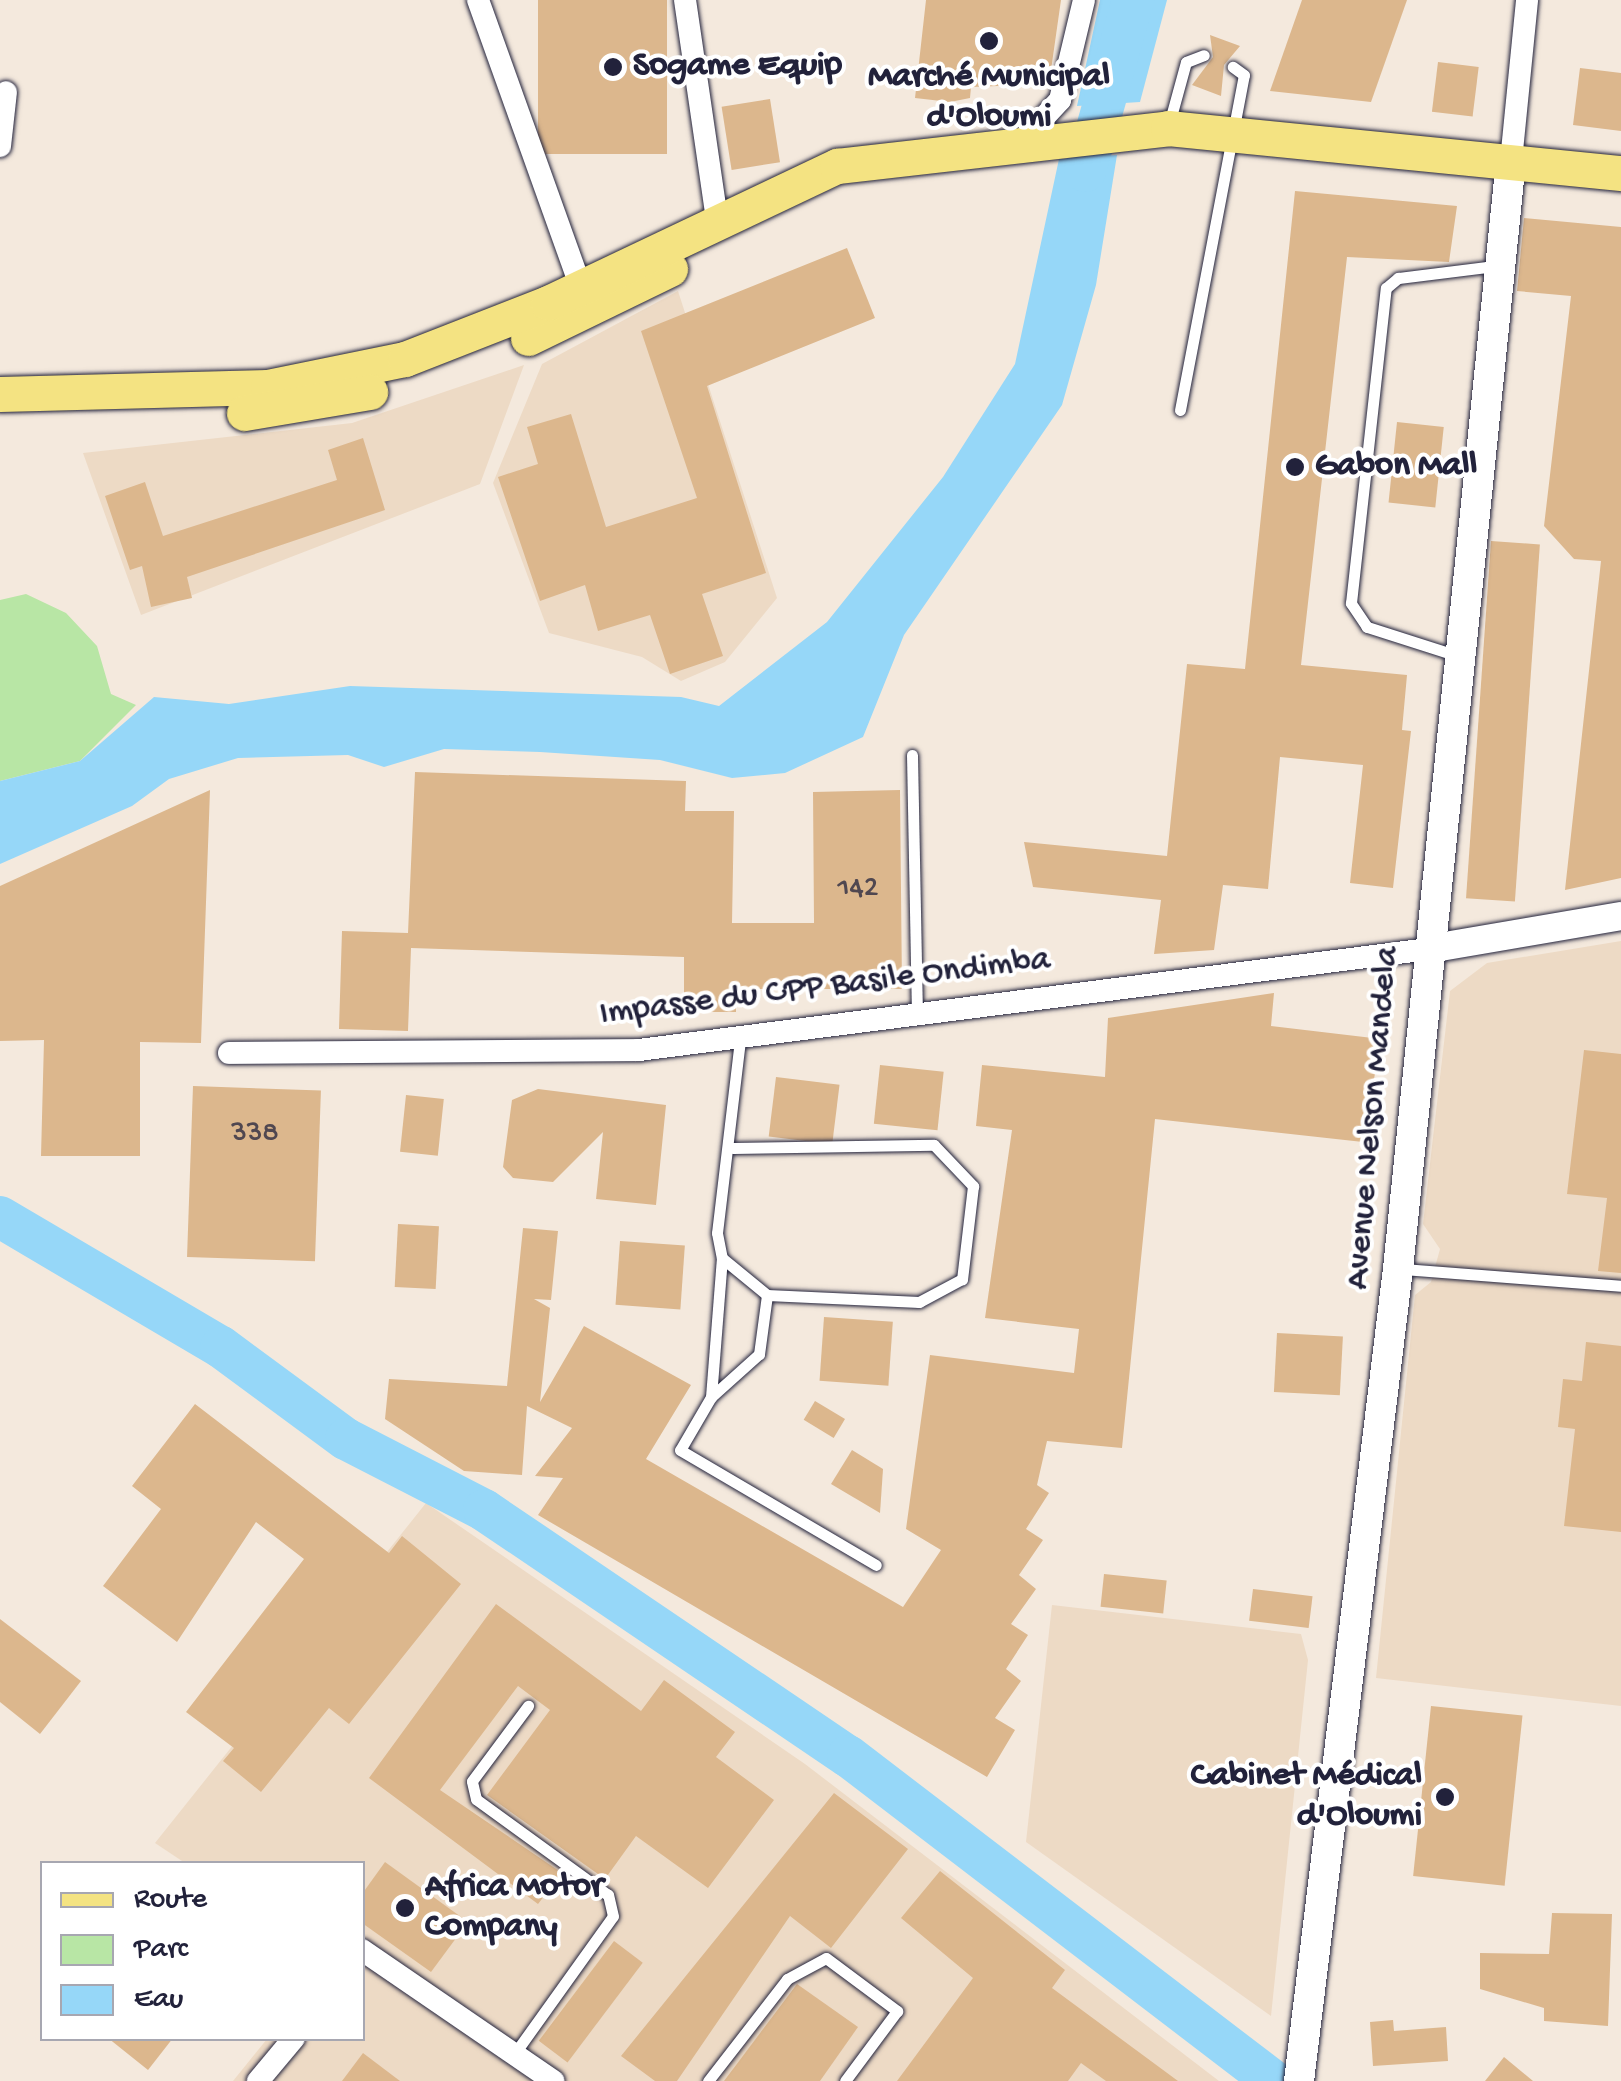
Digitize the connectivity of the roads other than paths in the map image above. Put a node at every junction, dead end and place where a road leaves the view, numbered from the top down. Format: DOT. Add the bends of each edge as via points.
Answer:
graph roads {
  1 [pos="478,0"];
  2 [pos="685,0"];
  3 [pos="1084,0"];
  4 [pos="1527,0"];
  5 [pos="1204,55"];
  6 [pos="1232,67"];
  7 [pos="6,92"];
  8 [pos="1168,128"];
  9 [pos="1229,129"];
  10 [pos="1022,142"];
  11 [pos="0,146"];
  12 [pos="1511,161"];
  13 [pos="887,164"];
  14 [pos="1621,174"];
  15 [pos="717,219"];
  16 [pos="1498,264"];
  17 [pos="581,287"];
  18 [pos="0,394"];
  19 [pos="1180,410"];
  20 [pos="0,418"];
  21 [pos="1458,656"];
  22 [pos="912,755"];
  23 [pos="1621,916"];
  24 [pos="1428,948"];
  25 [pos="917,1017"];
  26 [pos="740,1040"];
  27 [pos="229,1053"];
  28 [pos="733,1148"];
  29 [pos="722,1258"];
  30 [pos="1398,1269"];
  31 [pos="1621,1286"];
  32 [pos="767,1295"];
  33 [pos="710,1397"];
  34 [pos="876,1565"];
  35 [pos="528,1706"];
  36 [pos="365,1952"];
  37 [pos="365,1975"];
  38 [pos="400,1975"];
  39 [pos="291,2041"];
  40 [pos="514,2053"];
  41 [pos="258,2081"];
  42 [pos="553,2081"];
  43 [pos="708,2081"];
  44 [pos="844,2081"];
  45 [pos="1299,2081"];
  1 -- 17 [label="street"];
  2 -- 15 [label="street"];
  3 -- 10 [label="street" via="1060,100"];
  4 -- 12 [label="street"];
  5 -- 8 [label="lane" via="1186,62"];
  6 -- 9 [label="lane" via="1244,75"];
  7 -- 11 [label="street"];
  8 -- 9 [label="main road"];
  8 -- 10 [label="main road"];
  9 -- 12 [label="main road"];
  9 -- 19 [label="lane"];
  10 -- 13 [label="main road"];
  12 -- 14 [label="main road"];
  12 -- 16 [label="main road, Avenue Nelson Mandela"];
  13 -- 15 [label="main road" via="837,166"];
  13 -- 20 [label="main road" via="587,312 380,390 234,414"];
  15 -- 17 [label="main road"];
  16 -- 21 [label="main road, Avenue Nelson Mandela"];
  16 -- 21 [label="lane" via="1474,275 1398,278 1386,288 1354,584 1354,619"];
  17 -- 18 [label="main road" via="475,335 334,376 168,394"];
  21 -- 24 [label="main road, Avenue Nelson Mandela"];
  22 -- 25 [label="lane"];
  23 -- 24 [label="street"];
  24 -- 25 [label="street, Impasse du CPP Basile Ondimba"];
  24 -- 30 [label="main road, Avenue Nelson Mandela"];
  25 -- 26 [label="street, Impasse du CPP Basile Ondimba"];
  26 -- 27 [label="street, Impasse du CPP Basile Ondimba" via="491,1055"];
  26 -- 28 [label="lane"];
  28 -- 29 [label="lane" via="717,1232"];
  28 -- 32 [label="lane" via="934,1144 973,1186 962,1279 919,1302"];
  29 -- 32 [label="lane"];
  29 -- 33 [label="lane"];
  30 -- 31 [label="lane"];
  30 -- 45 [label="main road, Avenue Nelson Mandela" via="1309,2050"];
  32 -- 33 [label="lane" via="759,1354"];
  33 -- 34 [label="lane" via="680,1450"];
  35 -- 40 [label="lane" via="472,1781 476,1799 608,1895 614,1916"];
  36 -- 38 [label="street"];
  37 -- 38 [label="street"];
  38 -- 40 [label="street"];
  39 -- 41 [label="street"];
  40 -- 42 [label="street"];
  43 -- 44 [label="lane" via="786,1979 826,1958 897,2011"];
}
